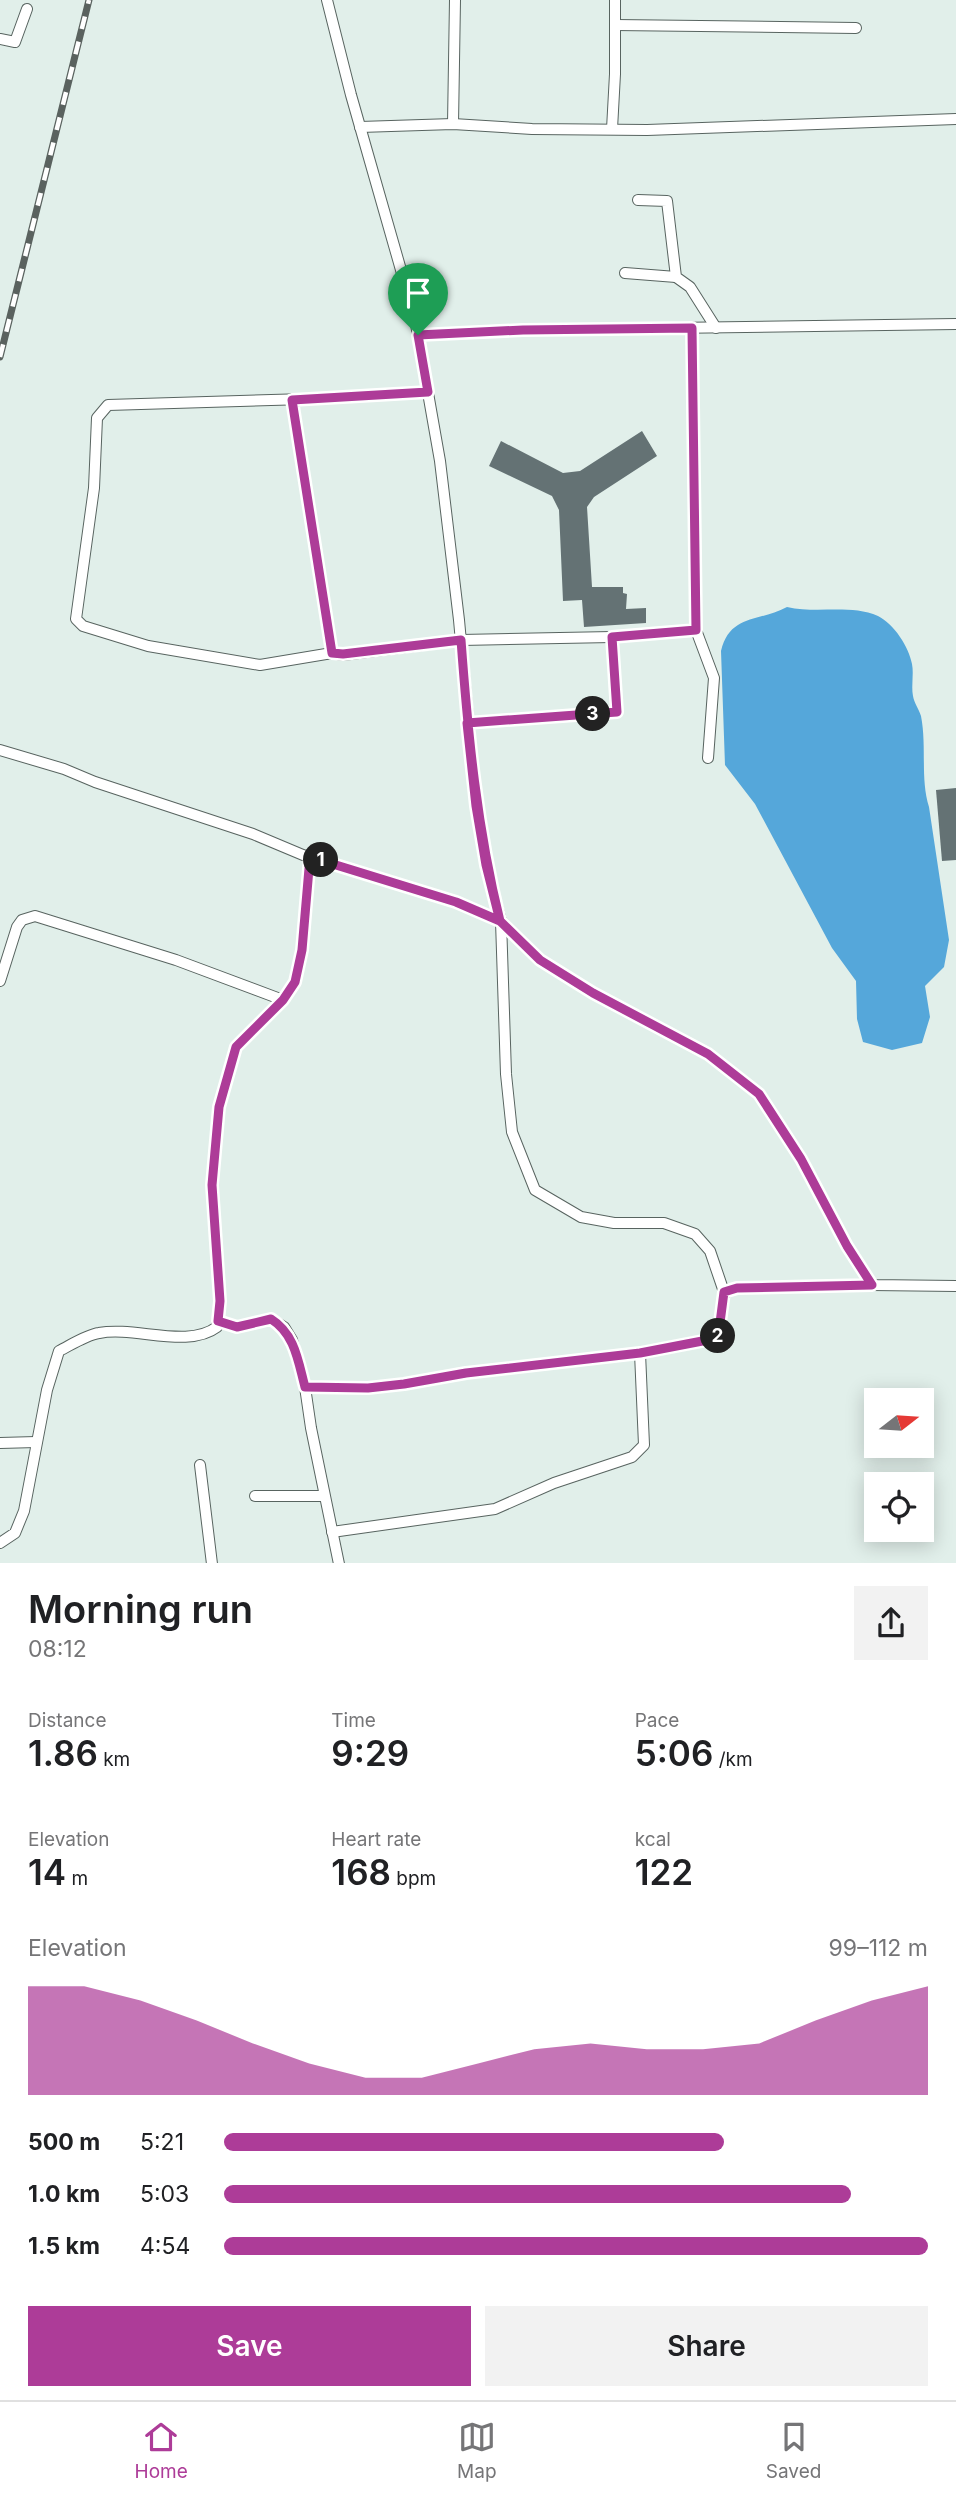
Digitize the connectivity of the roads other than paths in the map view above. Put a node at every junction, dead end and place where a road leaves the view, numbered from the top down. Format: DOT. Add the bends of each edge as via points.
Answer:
graph roads {
  1 [pos="327,0"];
  2 [pos="455,0"];
  3 [pos="615,0"];
  4 [pos="27,9"];
  5 [pos="615,25"];
  6 [pos="856,28"];
  7 [pos="0,39"];
  8 [pos="956,119"];
  9 [pos="453,124"];
  10 [pos="360,127"];
  11 [pos="612,129"];
  12 [pos="638,200"];
  13 [pos="625,273"];
  14 [pos="676,277"];
  15 [pos="956,324"];
  16 [pos="692,328"];
  17 [pos="716,328"];
  18 [pos="418,335"];
  19 [pos="428,392"];
  20 [pos="292,400"];
  21 [pos="696,630"];
  22 [pos="612,637"];
  23 [pos="461,640"];
  24 [pos="332,653"];
  25 [pos="467,723"];
  26 [pos="0,750"];
  27 [pos="708,758"];
  28 [pos="310,857"];
  29 [pos="500,921"];
  30 [pos="0,981"];
  31 [pos="283,1000"];
  32 [pos="872,1285"];
  33 [pos="956,1286"];
  34 [pos="724,1292"];
  35 [pos="218,1321"];
  36 [pos="640,1353"];
  37 [pos="305,1387"];
  38 [pos="36,1442"];
  39 [pos="0,1443"];
  40 [pos="200,1465"];
  41 [pos="255,1496"];
  42 [pos="324,1496"];
  43 [pos="332,1532"];
  44 [pos="0,1543"];
  45 [pos="212,1563"];
  46 [pos="339,1563"];
  1 -- 10 [label="street"];
  2 -- 9 [label="street"];
  3 -- 5 [label="street"];
  4 -- 7 [label="street" via="15,42"];
  5 -- 6 [label="street"];
  5 -- 11 [label="street"];
  8 -- 11 [label="street"];
  9 -- 10 [label="street"];
  9 -- 11 [label="street"];
  10 -- 18 [label="street"];
  12 -- 14 [label="street" via="667,201"];
  13 -- 14 [label="street"];
  14 -- 17 [label="street" via="690,287"];
  15 -- 17 [label="street"];
  16 -- 17 [label="street"];
  16 -- 18 [label="street"];
  16 -- 21 [label="street"];
  18 -- 19 [label="street"];
  19 -- 20 [label="street"];
  19 -- 23 [label="street"];
  20 -- 24 [label="street"];
  20 -- 24 [label="street" via="108,405 97,418 94,488 76,619 83,626 148,646 260,665"];
  21 -- 22 [label="street"];
  21 -- 27 [label="street" via="714,678"];
  22 -- 23 [label="street"];
  22 -- 25 [label="street" via="617,712"];
  23 -- 24 [label="street"];
  23 -- 25 [label="street"];
  25 -- 29 [label="street" via="478,818"];
  26 -- 28 [label="street"];
  28 -- 29 [label="street" via="456,902"];
  28 -- 31 [label="street" via="302,950 295,982"];
  29 -- 32 [label="street" via="540,960 708,1054 759,1094"];
  29 -- 34 [label="street" via="512,1132 535,1190 581,1217 614,1223 664,1223 695,1234 710,1251"];
  30 -- 31 [label="street" via="22,919 35,916 176,960"];
  31 -- 35 [label="street" via="236,1047 219,1107 212,1185"];
  32 -- 33 [label="street"];
  32 -- 34 [label="street"];
  34 -- 36 [label="street" via="718,1338"];
  35 -- 37 [label="street" via="237,1327 271,1319 284,1327"];
  35 -- 38 [label="street" via="207,1335 97,1333 59,1351"];
  36 -- 37 [label="street" via="368,1388"];
  36 -- 43 [label="street" via="644,1445 632,1457 495,1509"];
  37 -- 42 [label="street"];
  38 -- 39 [label="street"];
  38 -- 44 [label="street" via="24,1511 15,1533"];
  40 -- 45 [label="street"];
  41 -- 42 [label="street"];
  42 -- 43 [label="street"];
  43 -- 46 [label="street"];
}
